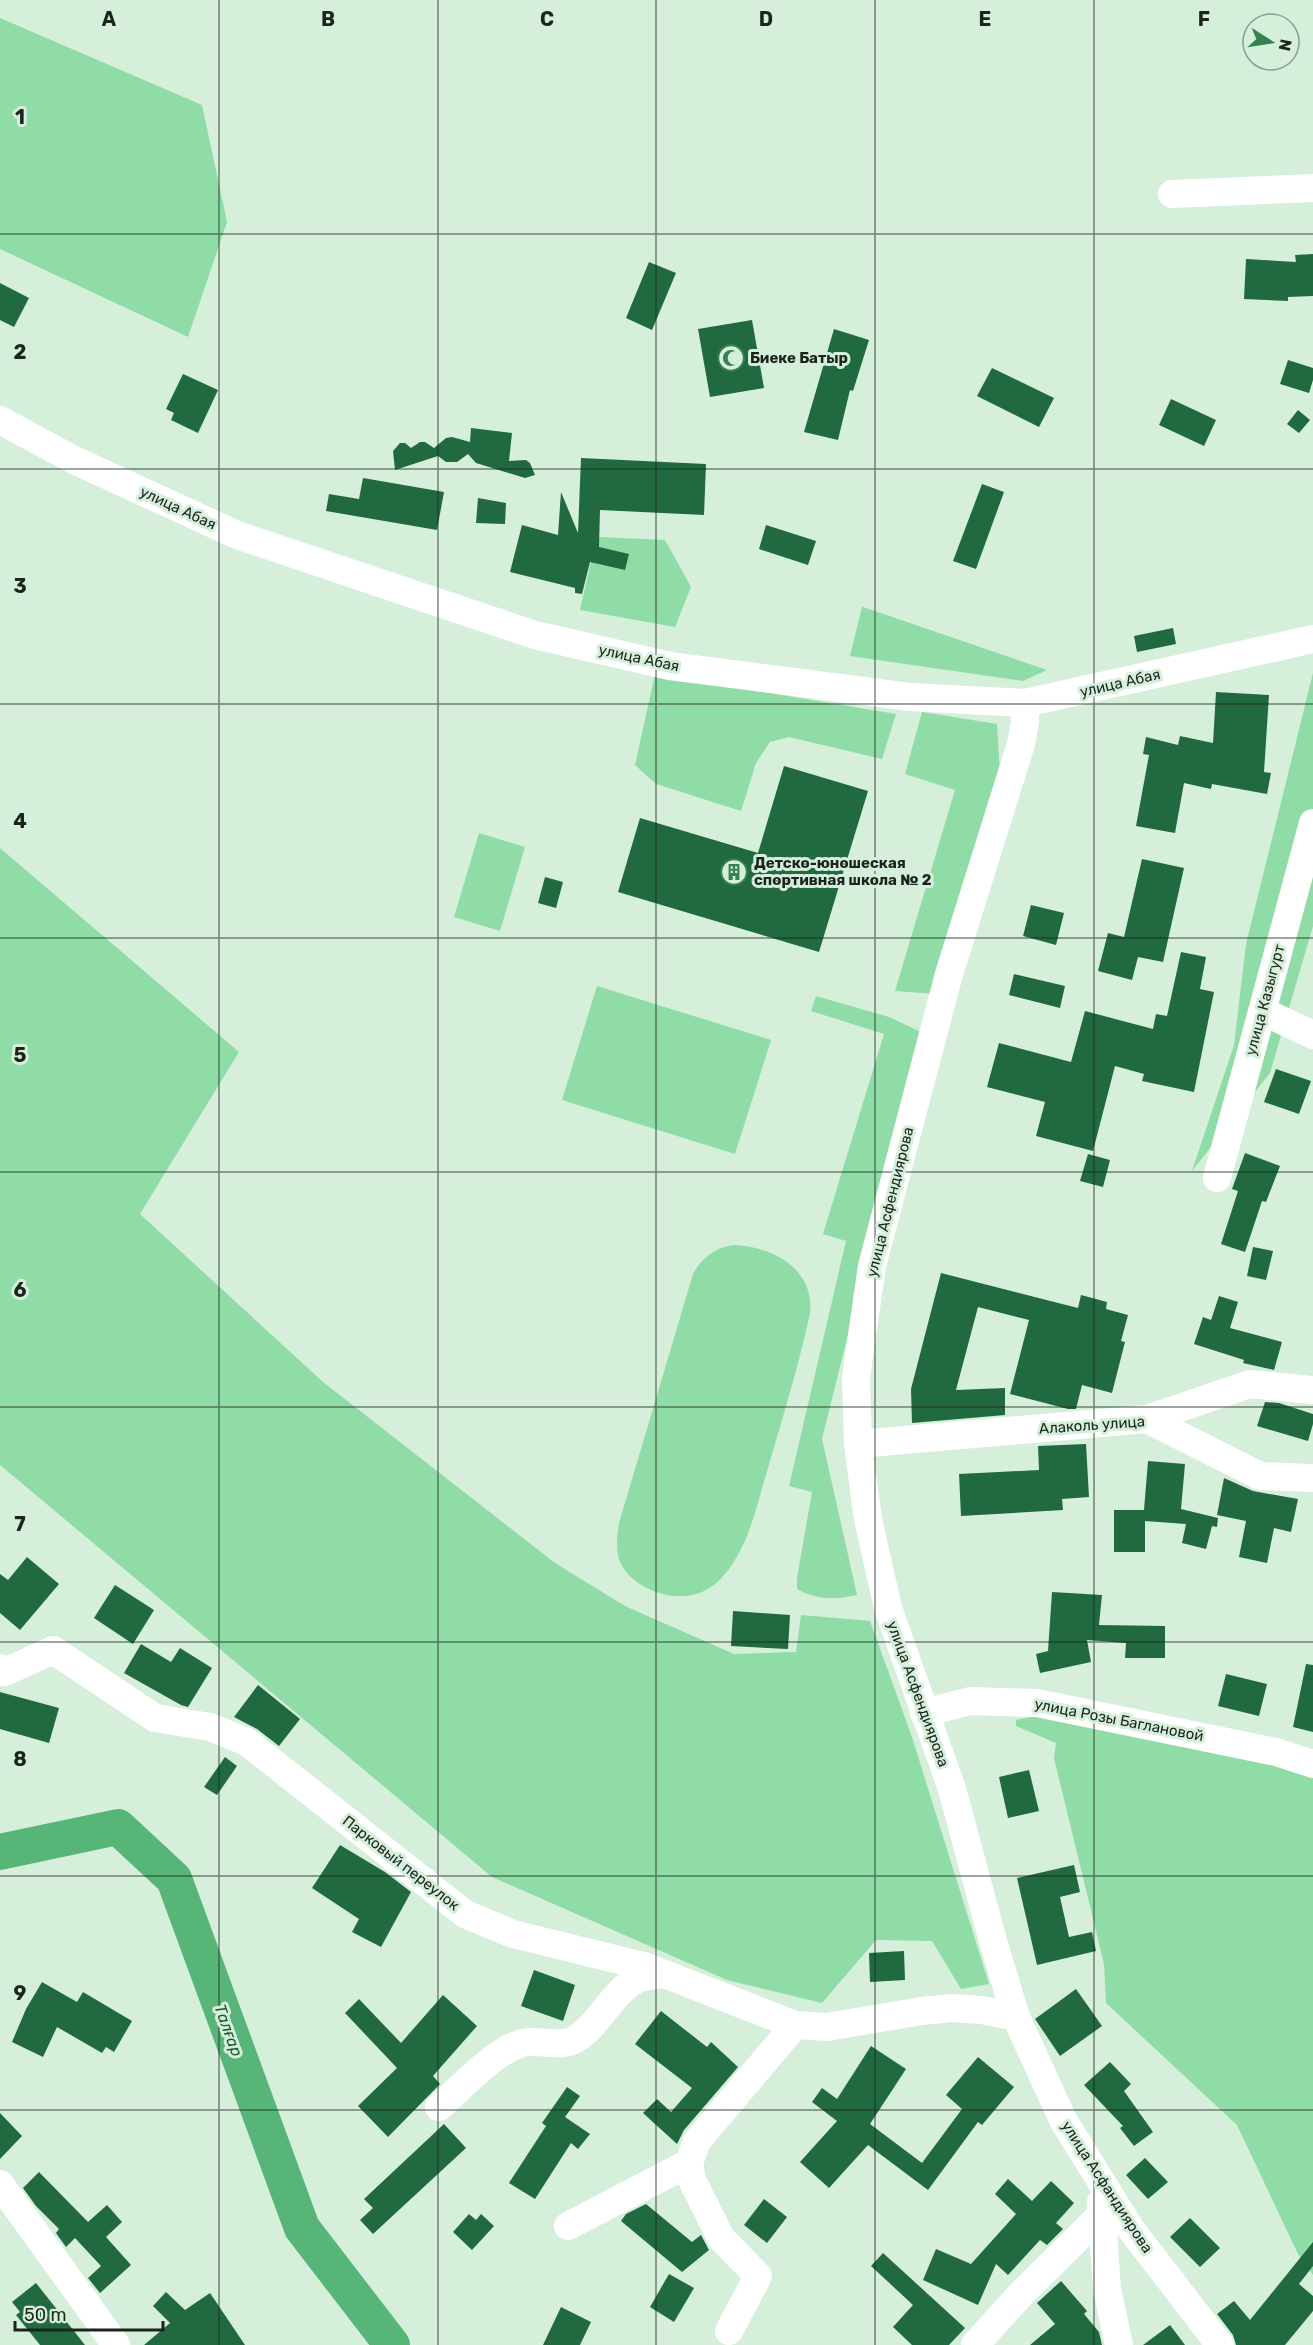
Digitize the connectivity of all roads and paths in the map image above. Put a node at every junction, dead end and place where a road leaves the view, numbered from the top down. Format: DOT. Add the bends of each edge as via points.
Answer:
graph roads {
  1 [pos="1313,188"];
  2 [pos="1172,194"];
  3 [pos="0,420"];
  4 [pos="1313,639"];
  5 [pos="1025,703"];
  6 [pos="1313,823"];
  7 [pos="1262,1011"];
  8 [pos="1313,1035"];
  9 [pos="1217,1178"];
  10 [pos="1313,1389"];
  11 [pos="1148,1419"];
  12 [pos="858,1444"];
  13 [pos="1313,1479"];
  14 [pos="0,1668"];
  15 [pos="924,1713"];
  16 [pos="1313,1764"];
  17 [pos="664,1974"];
  18 [pos="1016,2017"];
  19 [pos="795,2025"];
  20 [pos="439,2107"];
  21 [pos="689,2163"];
  22 [pos="1099,2179"];
  23 [pos="0,2184"];
  24 [pos="1102,2214"];
  25 [pos="568,2226"];
  26 [pos="729,2331"];
  27 [pos="116,2345"];
  28 [pos="975,2345"];
  29 [pos="1119,2345"];
  30 [pos="1220,2345"];
  1 -- 2 [label="street"];
  3 -- 5 [label="street, улица Абая" via="74,460 237,535 535,635 670,666 910,697"];
  4 -- 5 [label="street, улица Абая"];
  5 -- 12 [label="street, улица Асфендиярова" via="1022,744 949,974 872,1266 856,1377"];
  6 -- 7 [label="street, улица Казыгурт"];
  7 -- 8 [label="street"];
  7 -- 9 [label="street, улица Казыгурт"];
  10 -- 11 [label="street" via="1251,1384"];
  11 -- 12 [label="street, Алаколь улица"];
  11 -- 13 [label="street, Алаколь улица" via="1260,1476"];
  12 -- 15 [label="street, улица Асфендиярова" via="868,1519 888,1608"];
  14 -- 17 [label="street, Парковый переулок" via="5,1672 53,1650 155,1718 210,1727 247,1742 465,1914 513,1934"];
  15 -- 16 [label="street, улица Розы Баглановой" via="970,1701 1037,1703 1265,1749"];
  15 -- 18 [label="street, улица Асфендиярова" via="952,1789"];
  17 -- 19 [label="street, Парковый переулок"];
  17 -- 20 [label="street" via="638,1979 573,2040 525,2043 504,2051"];
  18 -- 19 [label="street, Парковый переулок" via="952,2008 827,2028"];
  18 -- 22 [label="street, улица Асфандиярова" via="1063,2120"];
  19 -- 21 [label="street" via="697,2141"];
  21 -- 25 [label="street"];
  21 -- 26 [label="street" via="692,2180 721,2238 758,2276"];
  22 -- 24 [label="street"];
  22 -- 30 [label="street, улица Асфандиярова" via="1130,2228"];
  23 -- 27 [label="street"];
  24 -- 28 [label="street"];
  24 -- 29 [label="street" via="1107,2289"];
}
